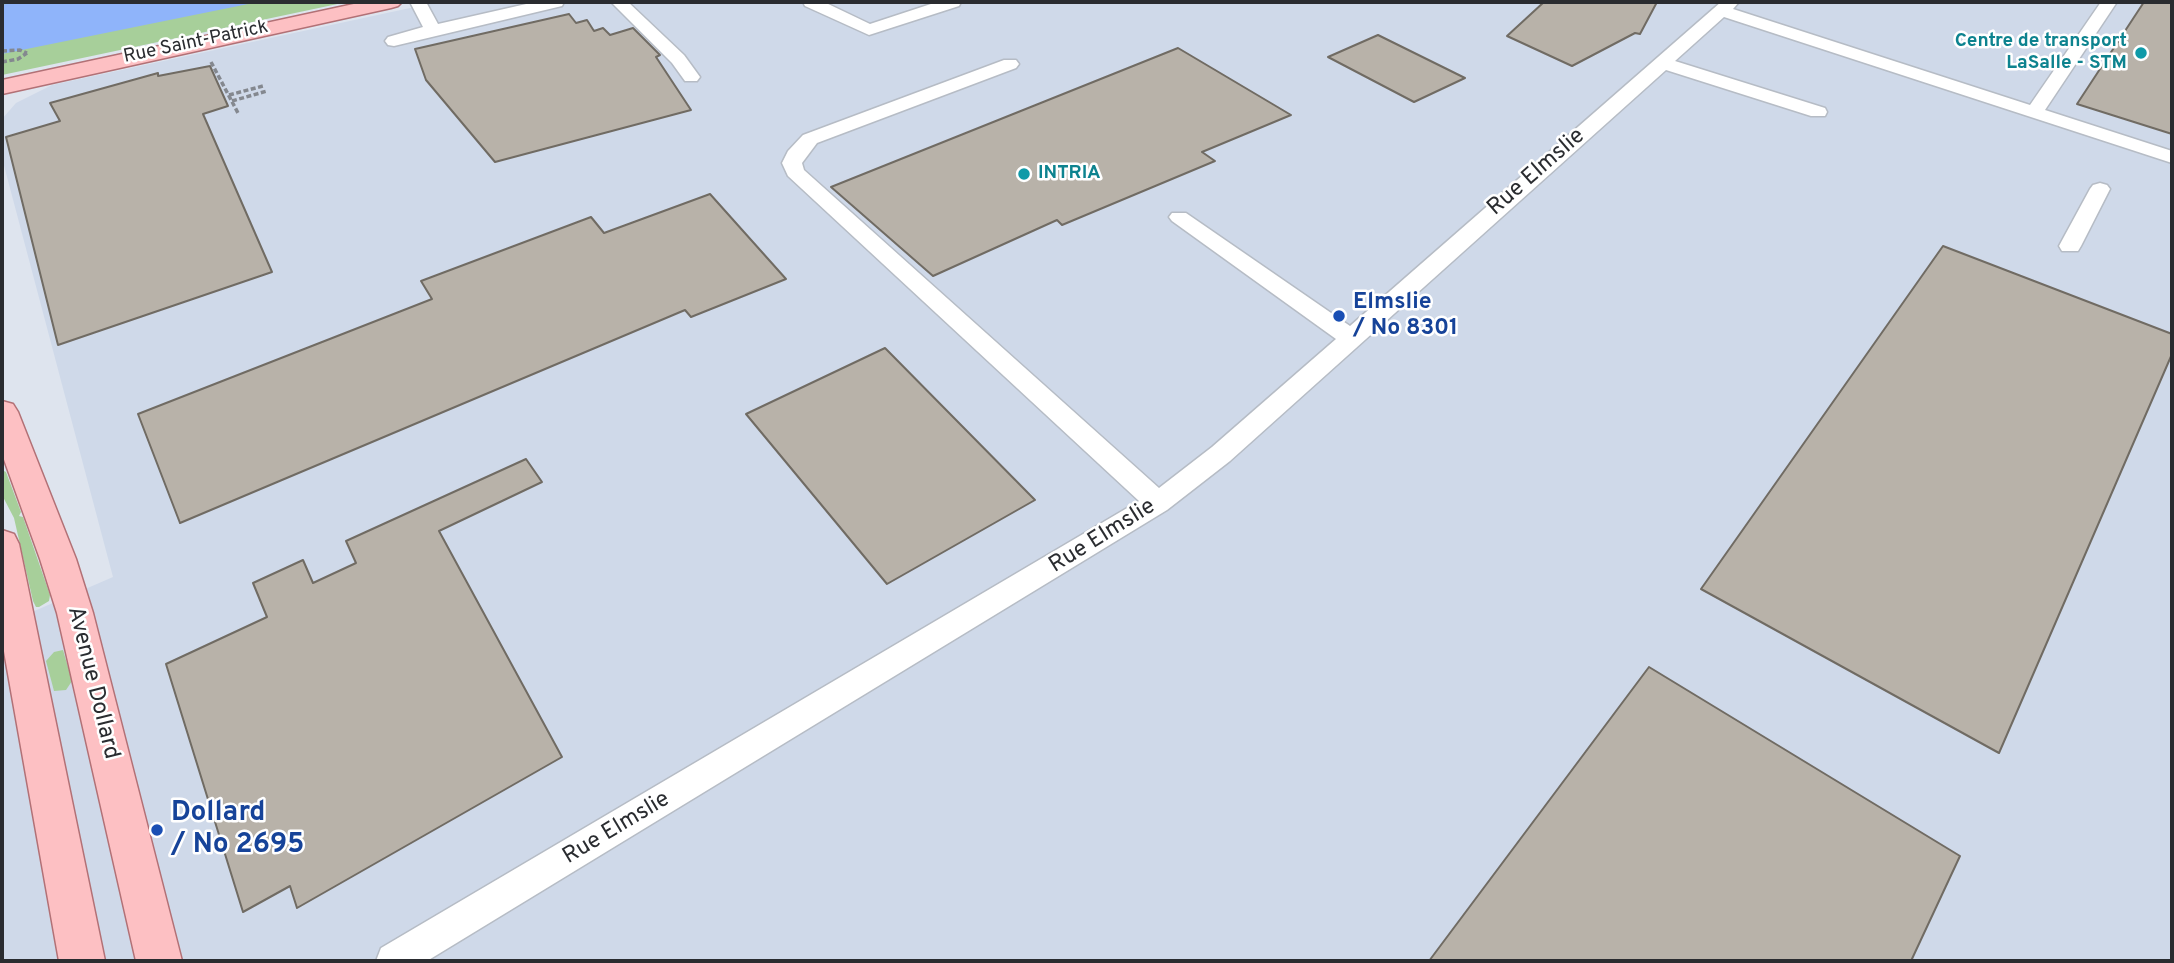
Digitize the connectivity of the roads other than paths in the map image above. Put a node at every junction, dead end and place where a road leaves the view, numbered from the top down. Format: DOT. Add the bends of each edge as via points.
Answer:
graph roads {
  1 [pos="391,2"];
  2 [pos="418,2"];
  3 [pos="619,2"];
  4 [pos="813,2"];
  5 [pos="953,2"];
  6 [pos="2109,2"];
  7 [pos="1726,6"];
  8 [pos="550,8"];
  9 [pos="433,30"];
  10 [pos="394,41"];
  11 [pos="1663,62"];
  12 [pos="1010,64"];
  13 [pos="691,77"];
  14 [pos="32,80"];
  15 [pos="2,81"];
  16 [pos="2,87"];
  17 [pos="2,98"];
  18 [pos="1818,112"];
  19 [pos="2034,112"];
  20 [pos="2172,157"];
  21 [pos="2100,189"];
  22 [pos="1179,217"];
  23 [pos="2070,247"];
  24 [pos="1351,338"];
  25 [pos="2,412"];
  26 [pos="1158,503"];
  27 [pos="2,544"];
  28 [pos="82,961"];
  29 [pos="159,961"];
  30 [pos="394,961"];
  1 -- 14 [label="main road, Rue Saint-Patrick"];
  2 -- 9 [label="street"];
  3 -- 13 [label="street"];
  4 -- 5 [label="street" via="869,30"];
  6 -- 19 [label="street"];
  7 -- 11 [label="street, Rue Elmslie"];
  7 -- 19 [label="street"];
  8 -- 9 [label="street"];
  9 -- 10 [label="street"];
  11 -- 18 [label="street"];
  11 -- 24 [label="street, Rue Elmslie"];
  12 -- 26 [label="street" via="810,139 795,155 795,172"];
  14 -- 15 [label="main road"];
  14 -- 16 [label="main road, Rue Saint-Patrick"];
  14 -- 17 [label="main road"];
  19 -- 20 [label="street"];
  21 -- 23 [label="street"];
  22 -- 24 [label="street"];
  24 -- 26 [label="street, Rue Elmslie" via="1221,454"];
  25 -- 29 [label="main road, Avenue Dollard" via="75,613"];
  26 -- 30 [label="street, Rue Elmslie"];
  27 -- 28 [label="main road"];
}
